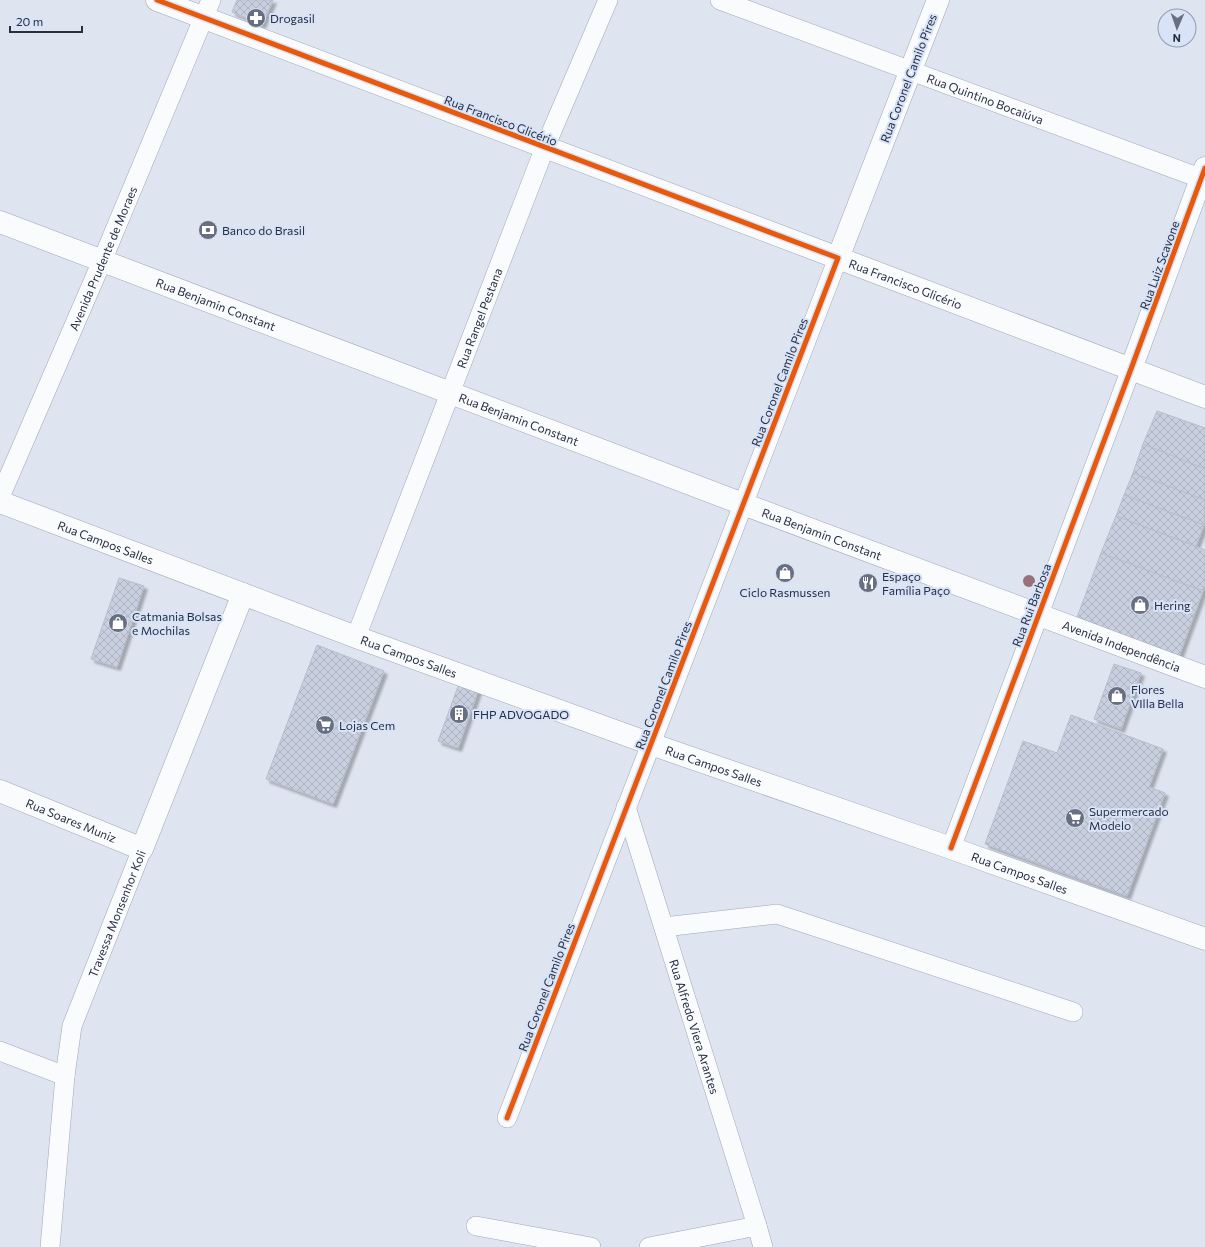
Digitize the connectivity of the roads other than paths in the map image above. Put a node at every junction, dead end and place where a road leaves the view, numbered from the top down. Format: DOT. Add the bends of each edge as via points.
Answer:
graph roads {
  1 [pos="157,0"];
  2 [pos="608,0"];
  3 [pos="720,0"];
  4 [pos="938,0"];
  5 [pos="208,9"];
  6 [pos="911,71"];
  7 [pos="545,147"];
  8 [pos="1204,176"];
  9 [pos="0,222"];
  10 [pos="838,258"];
  11 [pos="102,261"];
  12 [pos="1131,369"];
  13 [pos="450,394"];
  14 [pos="1205,397"];
  15 [pos="0,497"];
  16 [pos="0,502"];
  17 [pos="743,504"];
  18 [pos="243,594"];
  19 [pos="1038,615"];
  20 [pos="356,637"];
  21 [pos="1205,677"];
  22 [pos="652,744"];
  23 [pos="0,791"];
  24 [pos="626,807"];
  25 [pos="951,848"];
  26 [pos="142,849"];
  27 [pos="664,927"];
  28 [pos="1205,939"];
  29 [pos="1073,1012"];
  30 [pos="0,1051"];
  31 [pos="65,1076"];
  32 [pos="507,1118"];
  33 [pos="476,1226"];
  34 [pos="758,1226"];
  35 [pos="50,1247"];
  36 [pos="591,1247"];
  37 [pos="649,1247"];
  38 [pos="762,1247"];
  1 -- 5 [label="main road, Rua Francisco Glicério"];
  2 -- 7 [label="street, Rua Rangel Pestana"];
  3 -- 6 [label="street, Rua Quintino Bocaiúva"];
  4 -- 6 [label="main road, Rua Coronel Camilo Pires"];
  5 -- 7 [label="main road, Rua Francisco Glicério"];
  5 -- 11 [label="street, Avenida Prudente de Moraes"];
  6 -- 8 [label="street, Rua Quintino Bocaiúva"];
  6 -- 10 [label="main road, Rua Coronel Camilo Pires"];
  7 -- 10 [label="main road, Rua Francisco Glicério"];
  7 -- 13 [label="street, Rua Rangel Pestana"];
  8 -- 12 [label="main road, Rua Luiz Scavone"];
  9 -- 11 [label="main road, Rua Benjamin Constant"];
  10 -- 12 [label="main road, Rua Francisco Glicério"];
  10 -- 17 [label="street, Rua Coronel Camilo Pires"];
  11 -- 13 [label="main road, Rua Benjamin Constant"];
  11 -- 15 [label="street, Avenida Prudente de Moraes"];
  12 -- 14 [label="main road, Rua Francisco Glicério"];
  12 -- 19 [label="street, Rua Rui Barbosa"];
  13 -- 17 [label="main road, Rua Benjamin Constant"];
  13 -- 20 [label="street, Rua Rangel Pestana"];
  16 -- 18 [label="main road, Rua Campos Salles"];
  17 -- 19 [label="main road, Rua Benjamin Constant"];
  17 -- 22 [label="street, Rua Coronel Camilo Pires"];
  18 -- 20 [label="main road, Rua Campos Salles"];
  18 -- 26 [label="main road, Travessa Monsenhor Koli"];
  19 -- 21 [label="main road, Avenida Independência"];
  19 -- 25 [label="street, Rua Rui Barbosa"];
  20 -- 22 [label="main road, Rua Campos Salles"];
  22 -- 24 [label="street, Rua Coronel Camilo Pires"];
  22 -- 25 [label="main road, Rua Campos Salles"];
  23 -- 26 [label="main road, Rua Soares Muniz"];
  24 -- 27 [label="street, Rua Alfredo Viera Arantes"];
  24 -- 32 [label="street, Rua Coronel Camilo Pires"];
  25 -- 28 [label="main road, Rua Campos Salles"];
  26 -- 31 [label="street, Travessa Monsenhor Koli" via="72,1026"];
  27 -- 29 [label="street" via="777,914"];
  27 -- 34 [label="street, Rua Alfredo Viera Arantes"];
  30 -- 31 [label="street"];
  31 -- 35 [label="street, Travessa Monsenhor Koli"];
  33 -- 36 [label="street"];
  34 -- 37 [label="street"];
  34 -- 38 [label="street, Rua Alfredo Viera Arantes"];
}
